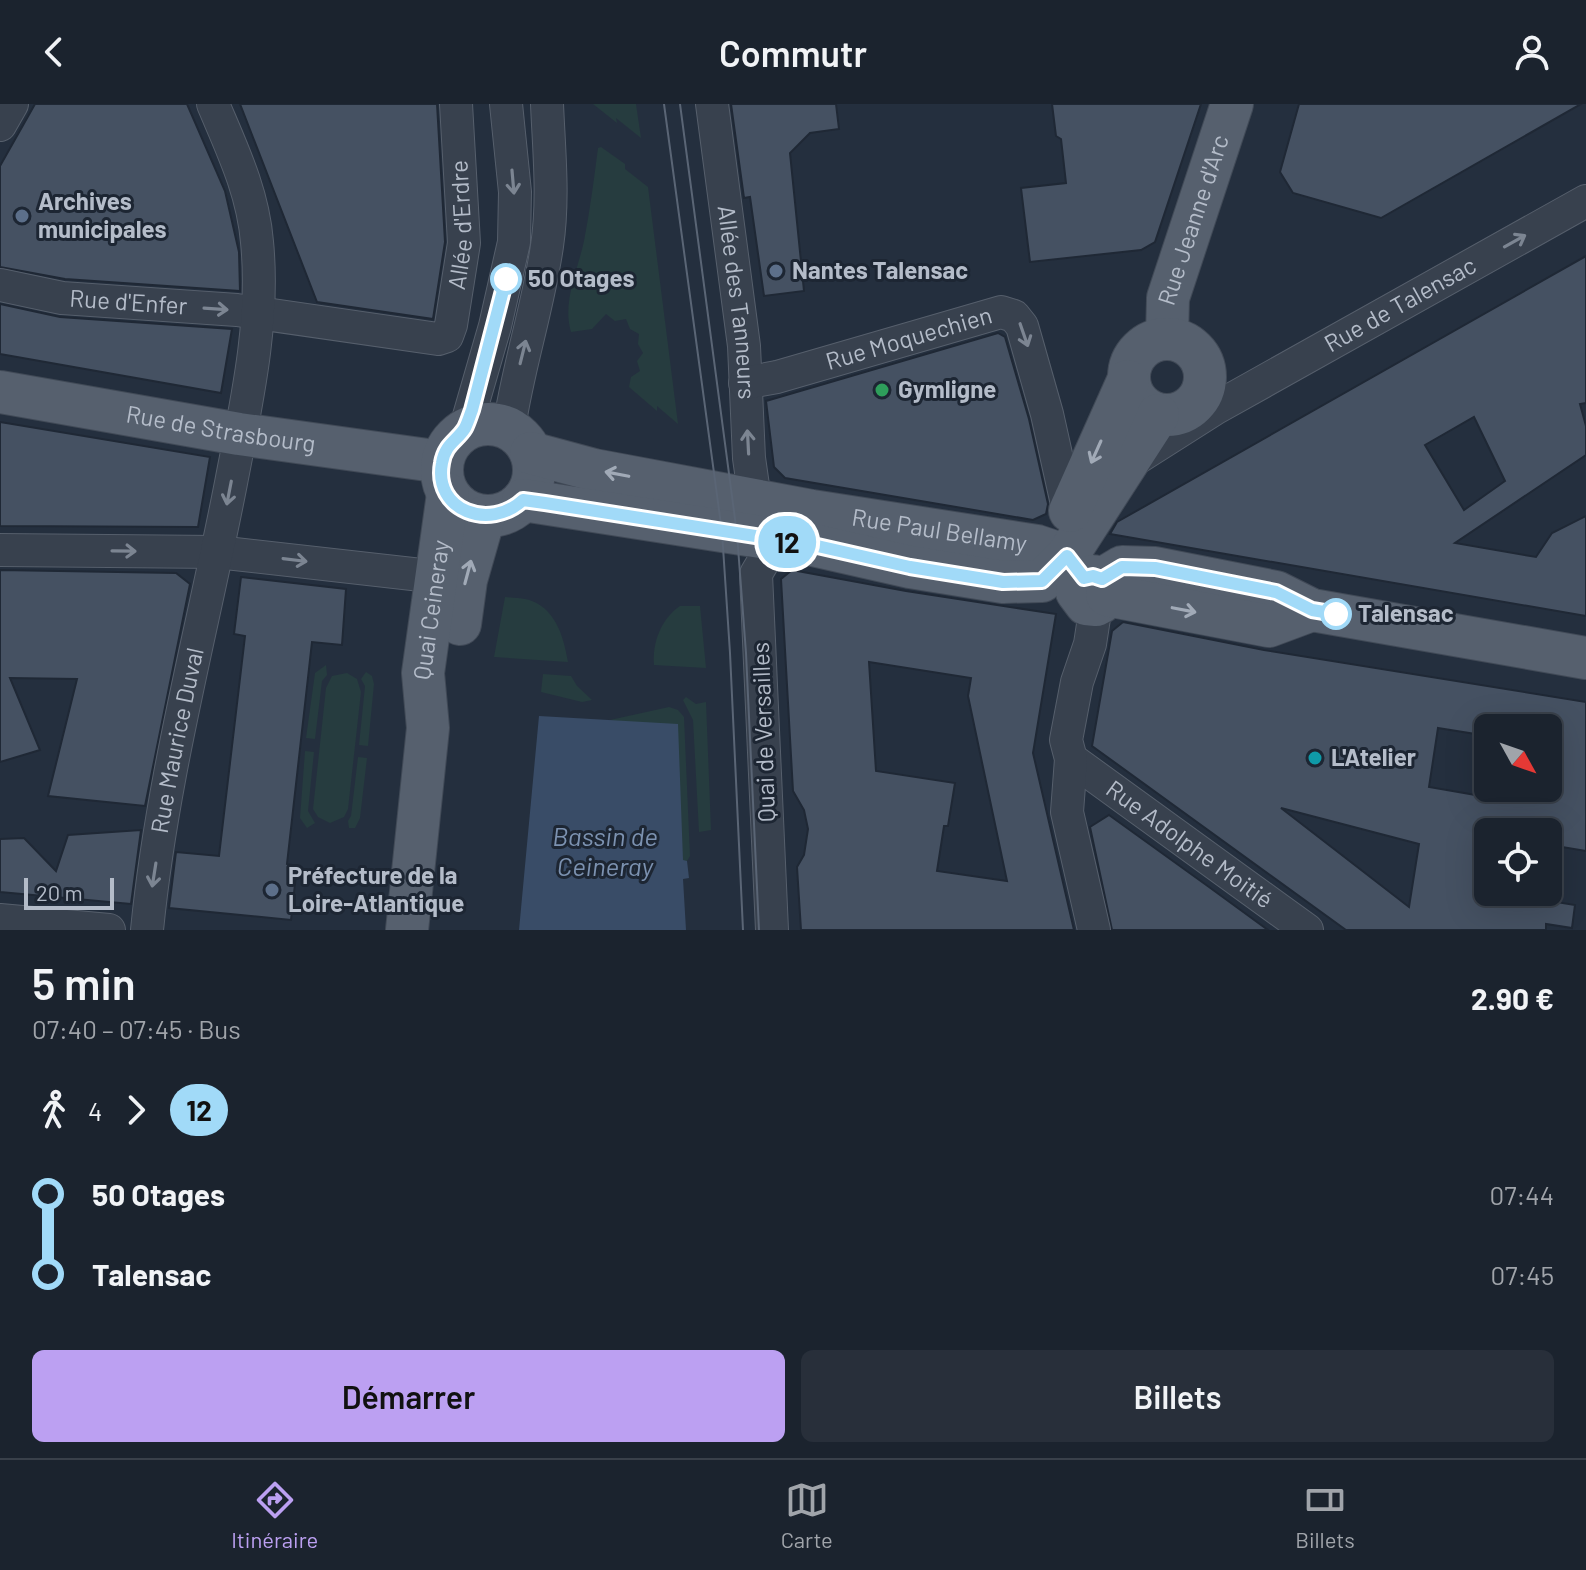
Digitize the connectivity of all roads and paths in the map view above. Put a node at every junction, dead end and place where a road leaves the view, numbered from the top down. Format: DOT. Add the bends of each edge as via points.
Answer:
graph roads {
  1 [pos="12,104"];
  2 [pos="213,104"];
  3 [pos="456,104"];
  4 [pos="506,104"];
  5 [pos="547,104"];
  6 [pos="712,104"];
  7 [pos="1232,104"];
  8 [pos="0,125"];
  9 [pos="1586,201"];
  10 [pos="0,285"];
  11 [pos="258,315"];
  12 [pos="1167,338"];
  13 [pos="438,339"];
  14 [pos="1128,381"];
  15 [pos="745,383"];
  16 [pos="0,392"];
  17 [pos="1190,409"];
  18 [pos="239,434"];
  19 [pos="520,441"];
  20 [pos="451,462"];
  21 [pos="1124,467"];
  22 [pos="523,500"];
  23 [pos="755,500"];
  24 [pos="1069,513"];
  25 [pos="484,517"];
  26 [pos="776,540"];
  27 [pos="0,550"];
  28 [pos="217,552"];
  29 [pos="439,577"];
  30 [pos="1090,586"];
  31 [pos="1586,658"];
  32 [pos="428,728"];
  33 [pos="1071,759"];
  34 [pos="0,920"];
  35 [pos="109,930"];
  36 [pos="147,930"];
  37 [pos="407,930"];
  38 [pos="772,930"];
  39 [pos="1094,930"];
  40 [pos="1307,930"];
  1 -- 8 [label="street"];
  2 -- 11 [label="street, Rue Maurice Duval" via="249,191 257,242"];
  3 -- 13 [label="street, Allée d'Erdre" via="464,243 451,325 447,336"];
  4 -- 20 [label="street, one-way" via="514,242 495,326"];
  19 -- 5 [label="street, one-way" via="516,382 547,246 551,201"];
  6 -- 15 [label="street, Allée des Tanneurs"];
  7 -- 12 [label="main road, Rue Jeanne d'Arc" via="1168,298"];
  17 -- 9 [label="street, Rue de Talensac, one-way"];
  10 -- 11 [label="street, Rue d'Enfer, one-way" via="62,298"];
  11 -- 13 [label="street, Rue d'Enfer"];
  11 -- 18 [label="street, Rue Maurice Duval"];
  12 -- 14 [label="main road" via="1138,351"];
  12 -- 17 [label="main road" via="1194,349 1204,366 1204,386"];
  14 -- 17 [label="main road" via="1142,406"];
  14 -- 24 [label="main road, one-way"];
  23 -- 15 [label="street, Allée des Tanneurs, one-way"];
  15 -- 24 [label="street, Rue Moquechien, one-way" via="1008,313 1022,326"];
  16 -- 18 [label="main road, Rue de Strasbourg"];
  17 -- 21 [label="main road, Rue de Talensac"];
  17 -- 21 [label="street, Rue de Talensac"];
  18 -- 20 [label="main road, Rue de Strasbourg"];
  18 -- 28 [label="street, Rue Maurice Duval, one-way"];
  19 -- 20 [label="main road" via="491,424"];
  19 -- 22 [label="main road" via="534,466"];
  23 -- 19 [label="main road, Rue Paul Bellamy, one-way" via="594,470"];
  20 -- 25 [label="main road" via="456,504"];
  20 -- 29 [label="main road, Quai Ceineray"];
  21 -- 30 [label="main road, Rue de Talensac"];
  22 -- 25 [label="main road"];
  22 -- 26 [label="main road, Rue Paul Bellamy"];
  23 -- 30 [label="main road, Rue Paul Bellamy" via="1037,546"];
  24 -- 30 [label="main road"];
  32 -- 25 [label="main road, Quai Ceineray, one-way" via="450,676 466,580"];
  26 -- 30 [label="main road, Rue Paul Bellamy" via="1003,582"];
  26 -- 38 [label="street, Quai de Versailles" via="756,574"];
  27 -- 28 [label="street, one-way"];
  28 -- 29 [label="street, one-way"];
  28 -- 36 [label="street, Rue Maurice Duval, one-way" via="176,734"];
  29 -- 32 [label="main road, Quai Ceineray" via="423,673"];
  30 -- 31 [label="main road, Rue Paul Bellamy" via="1122,567 1155,568 1276,592 1312,610"];
  30 -- 33 [label="street" via="1070,642 1077,682 1066,740"];
  32 -- 37 [label="main road, Quai Ceineray"];
  33 -- 39 [label="street" via="1067,812"];
  33 -- 40 [label="street, Rue Adolphe Moitié"];
  34 -- 35 [label="street"];
}
